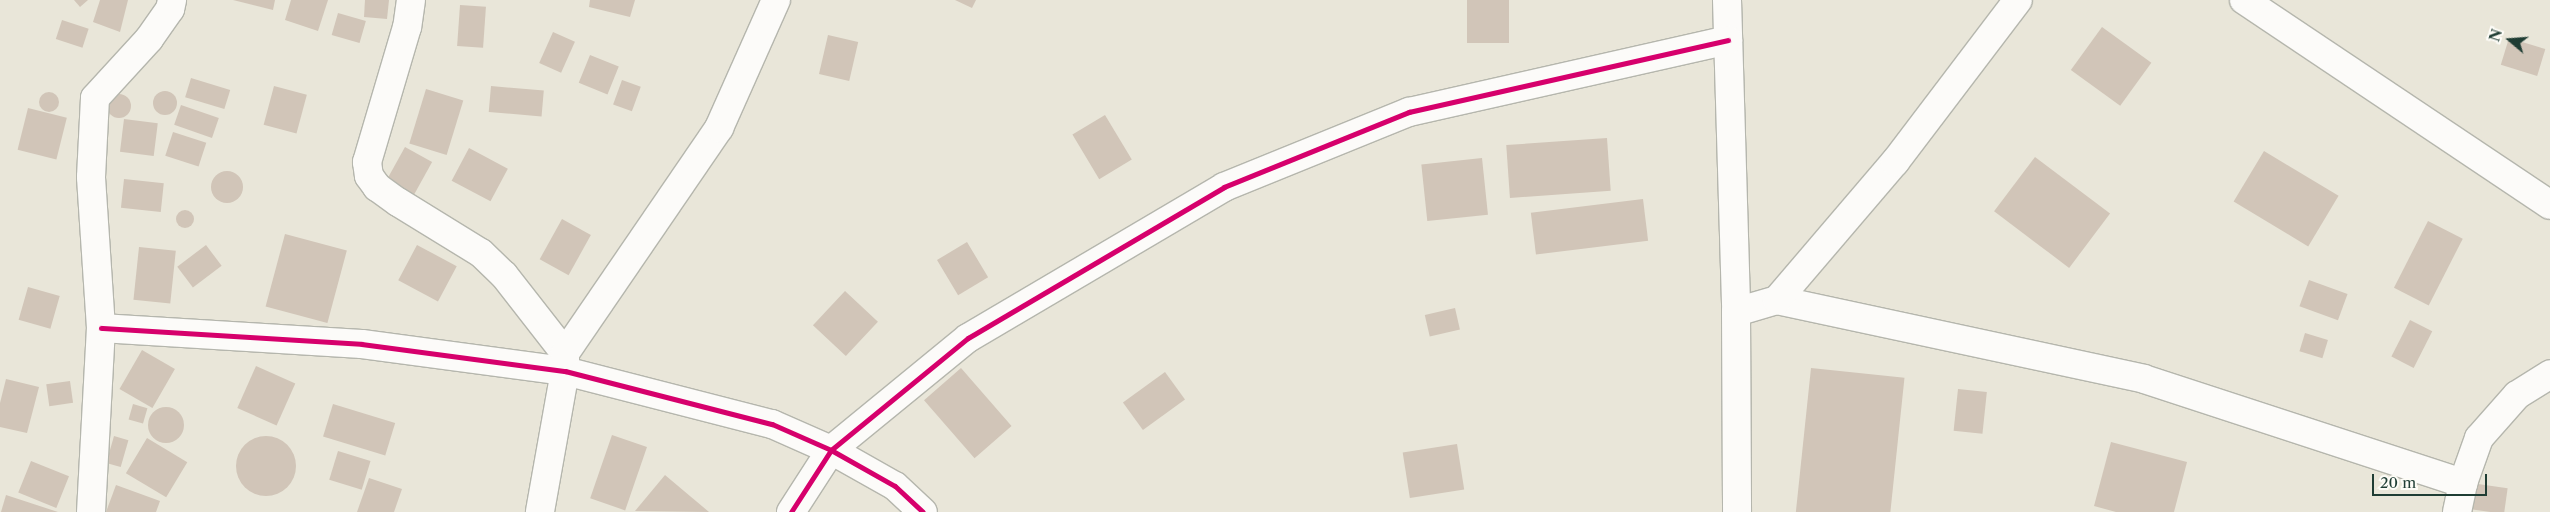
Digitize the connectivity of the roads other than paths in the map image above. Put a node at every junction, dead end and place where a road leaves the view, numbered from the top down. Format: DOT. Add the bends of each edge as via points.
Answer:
graph roads {
  1 [pos="172,0"];
  2 [pos="411,0"];
  3 [pos="776,0"];
  4 [pos="1727,0"];
  5 [pos="2018,0"];
  6 [pos="2244,0"];
  7 [pos="1728,40"];
  8 [pos="2550,205"];
  9 [pos="1777,300"];
  10 [pos="1736,312"];
  11 [pos="101,328"];
  12 [pos="565,362"];
  13 [pos="2550,374"];
  14 [pos="831,450"];
  15 [pos="2463,483"];
  16 [pos="90,512"];
  17 [pos="540,512"];
  18 [pos="791,512"];
  19 [pos="923,512"];
  20 [pos="1737,512"];
  21 [pos="2457,512"];
  1 -- 11 [label="street" via="170,9 149,39 95,98 91,178"];
  2 -- 12 [label="street" via="407,26 367,162 369,176 377,187 398,202 481,252 504,275"];
  3 -- 12 [label="street" via="719,128"];
  4 -- 7 [label="street"];
  5 -- 9 [label="street" via="1894,162"];
  6 -- 8 [label="street"];
  7 -- 10 [label="street"];
  7 -- 14 [label="street" via="1409,112 1224,186 968,338"];
  9 -- 10 [label="street"];
  9 -- 15 [label="street" via="2144,379"];
  10 -- 20 [label="street"];
  11 -- 12 [label="street" via="362,344"];
  11 -- 16 [label="street"];
  12 -- 14 [label="street" via="772,424"];
  12 -- 17 [label="street"];
  13 -- 15 [label="street" via="2517,395 2480,438"];
  14 -- 18 [label="street"];
  14 -- 19 [label="street" via="895,486"];
  15 -- 21 [label="street"];
}
